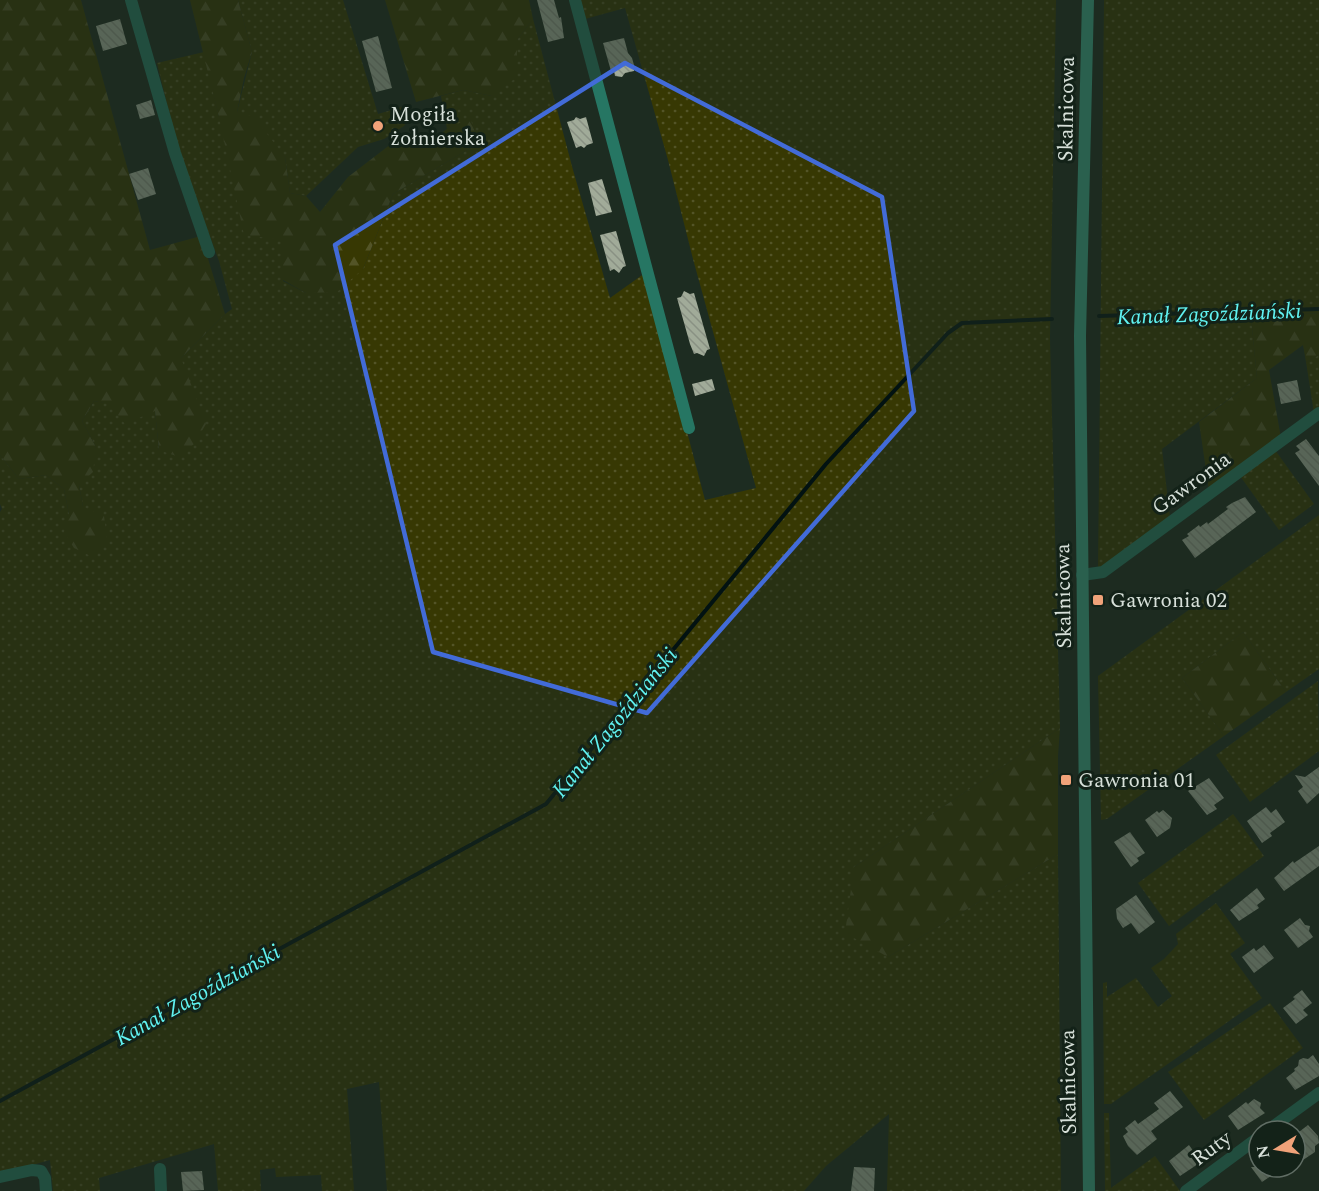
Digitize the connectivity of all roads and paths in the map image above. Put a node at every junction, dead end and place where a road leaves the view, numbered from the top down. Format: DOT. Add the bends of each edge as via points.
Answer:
graph roads {
  1 [pos="131,0"];
  2 [pos="575,0"];
  3 [pos="1088,0"];
  4 [pos="209,252"];
  5 [pos="1319,413"];
  6 [pos="689,428"];
  7 [pos="1082,575"];
  8 [pos="1319,1093"];
  9 [pos="1283,1119"];
  10 [pos="1247,1146"];
  11 [pos="160,1169"];
  12 [pos="0,1177"];
  13 [pos="46,1191"];
  14 [pos="161,1191"];
  15 [pos="1089,1191"];
  16 [pos="1186,1191"];
  1 -- 4 [label="street" via="175,153"];
  2 -- 6 [label="street"];
  3 -- 7 [label="street, Skalnicowa" via="1080,336"];
  5 -- 7 [label="street, Gawronia" via="1103,572"];
  7 -- 15 [label="street, Skalnicowa"];
  8 -- 9 [label="street"];
  10 -- 16 [label="street, Ruty"];
  11 -- 14 [label="street"];
  12 -- 13 [label="street" via="32,1170 41,1172"];
}
